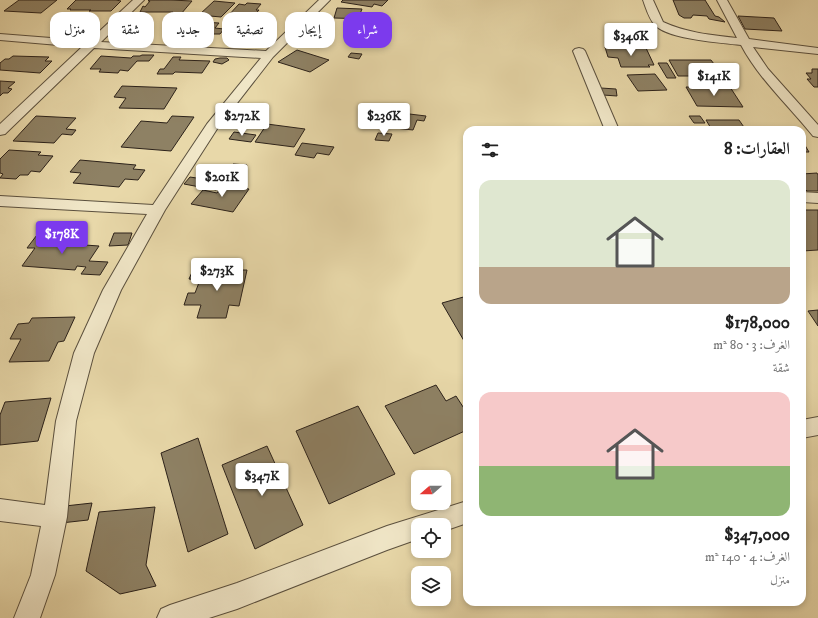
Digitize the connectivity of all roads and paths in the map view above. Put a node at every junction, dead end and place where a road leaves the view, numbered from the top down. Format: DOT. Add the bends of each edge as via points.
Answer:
graph roads {
  1 [pos="139,0"];
  2 [pos="325,0"];
  3 [pos="648,0"];
  4 [pos="722,0"];
  5 [pos="0,37"];
  6 [pos="100,37"];
  7 [pos="50,41"];
  8 [pos="744,42"];
  9 [pos="100,45"];
  10 [pos="89,48"];
  11 [pos="579,51"];
  12 [pos="818,51"];
  13 [pos="269,55"];
  14 [pos="610,126"];
  15 [pos="0,131"];
  16 [pos="818,133"];
  17 [pos="806,197"];
  18 [pos="818,198"];
  19 [pos="0,201"];
  20 [pos="157,210"];
  21 [pos="818,426"];
  22 [pos="806,428"];
  23 [pos="0,510"];
  24 [pos="463,513"];
  25 [pos="55,517"];
  26 [pos="449,518"];
  27 [pos="411,530"];
  28 [pos="27,618"];
  29 [pos="170,618"];
  1 -- 6 [label="street"];
  2 -- 13 [label="street"];
  3 -- 8 [label="street" via="656,19 666,28 686,34"];
  4 -- 8 [label="street"];
  5 -- 7 [label="street"];
  8 -- 12 [label="street"];
  8 -- 16 [label="street" via="770,78"];
  9 -- 13 [label="street"];
  10 -- 15 [label="street"];
  11 -- 14 [label="street"];
  13 -- 20 [label="street" via="212,127"];
  17 -- 18 [label="street"];
  19 -- 20 [label="street"];
  20 -- 25 [label="street" via="112,290 84,353 66,421"];
  21 -- 22 [label="street"];
  23 -- 25 [label="street"];
  24 -- 26 [label="street"];
  25 -- 28 [label="street" via="42,575"];
  27 -- 29 [label="street" via="237,596"];
}
